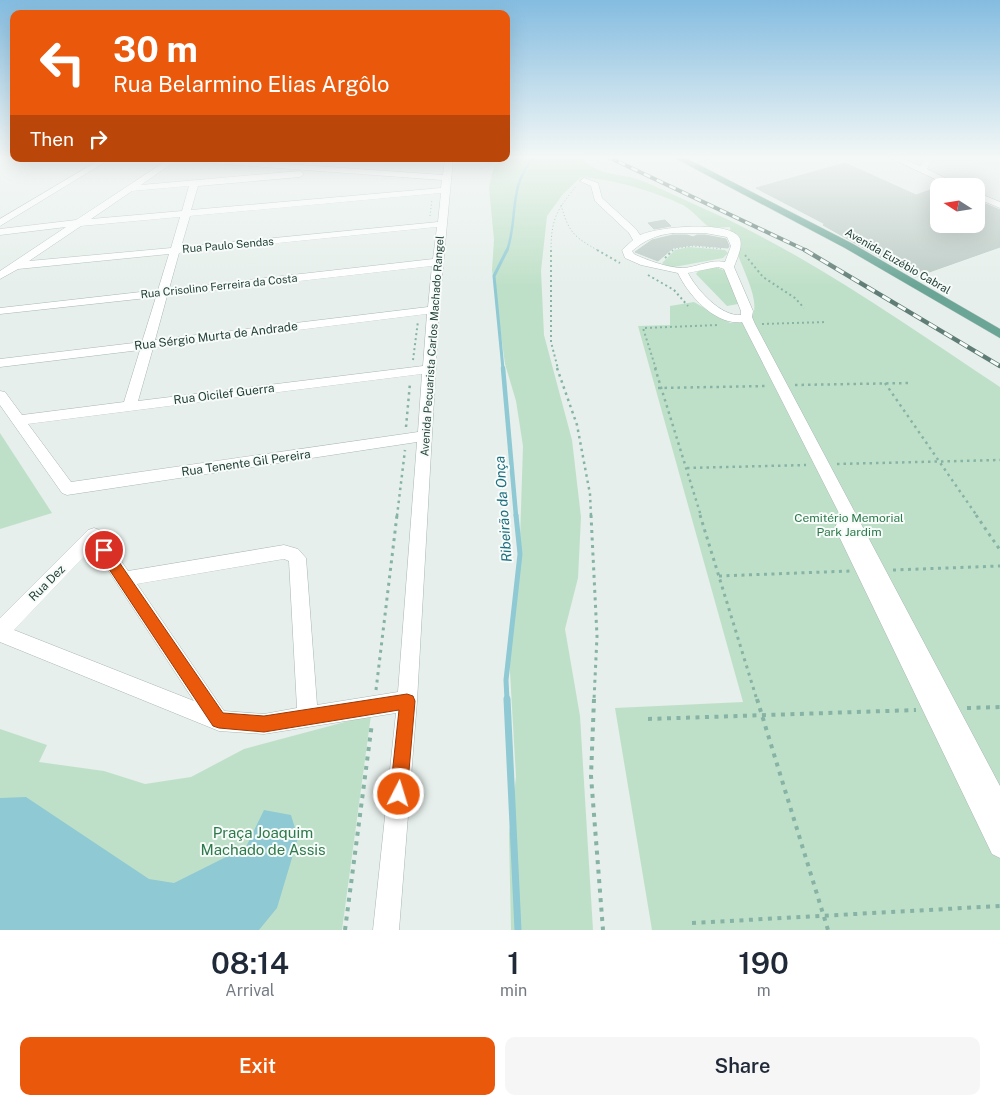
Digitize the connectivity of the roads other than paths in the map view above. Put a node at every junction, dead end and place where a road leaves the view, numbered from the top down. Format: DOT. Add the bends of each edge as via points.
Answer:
graph roads {
  1 [pos="39,199"];
  2 [pos="113,199"];
  3 [pos="190,199"];
  4 [pos="339,199"];
  5 [pos="445,199"];
  6 [pos="598,199"];
  7 [pos="759,199"];
  8 [pos="987,199"];
  9 [pos="1000,205"];
  10 [pos="186,213"];
  11 [pos="79,222"];
  12 [pos="0,223"];
  13 [pos="442,224"];
  14 [pos="626,225"];
  15 [pos="0,232"];
  16 [pos="652,234"];
  17 [pos="637,242"];
  18 [pos="175,250"];
  19 [pos="439,262"];
  20 [pos="15,266"];
  21 [pos="729,267"];
  22 [pos="682,271"];
  23 [pos="0,276"];
  24 [pos="163,292"];
  25 [pos="433,310"];
  26 [pos="0,311"];
  27 [pos="742,318"];
  28 [pos="1000,334"];
  29 [pos="148,345"];
  30 [pos="0,362"];
  31 [pos="429,369"];
  32 [pos="0,395"];
  33 [pos="130,406"];
  34 [pos="19,420"];
  35 [pos="425,436"];
  36 [pos="124,579"];
  37 [pos="0,632"];
  38 [pos="407,701"];
  39 [pos="940,709"];
  40 [pos="308,718"];
  41 [pos="219,720"];
  42 [pos="1000,809"];
  43 [pos="1000,846"];
  44 [pos="386,930"];
  1 -- 12 [label="street"];
  2 -- 11 [label="street"];
  3 -- 10 [label="street"];
  4 -- 10 [label="street"];
  5 -- 13 [label="street, Avenida Pecuarista Carlos Machado Rangel"];
  6 -- 14 [label="street"];
  7 -- 28 [label="main road, Avenida Euzébio Cabral" via="849,246"];
  8 -- 9 [label="street"];
  10 -- 11 [label="street"];
  10 -- 18 [label="street"];
  11 -- 15 [label="street"];
  11 -- 20 [label="street"];
  13 -- 18 [label="street, Rua Paulo Sendas"];
  13 -- 19 [label="street, Avenida Pecuarista Carlos Machado Rangel"];
  14 -- 16 [label="street"];
  14 -- 17 [label="street" via="637,237"];
  16 -- 17 [label="street"];
  16 -- 21 [label="street" via="700,230 731,235 736,246"];
  17 -- 22 [label="street" via="626,250 629,256"];
  18 -- 20 [label="street, Rua Paulo Sendas"];
  18 -- 24 [label="street"];
  19 -- 24 [label="street, Rua Crisolino Ferreira da Costa"];
  19 -- 25 [label="street, Avenida Pecuarista Carlos Machado Rangel"];
  20 -- 23 [label="street"];
  21 -- 22 [label="street" via="711,265"];
  21 -- 27 [label="street" via="748,310"];
  22 -- 27 [label="street" via="693,288 724,316"];
  24 -- 26 [label="street, Rua Crisolino Ferreira da Costa"];
  24 -- 29 [label="street"];
  25 -- 29 [label="street, Rua Sérgio Murta de Andrade"];
  25 -- 31 [label="street, Avenida Pecuarista Carlos Machado Rangel"];
  27 -- 39 [label="street"];
  29 -- 30 [label="street, Rua Sérgio Murta de Andrade"];
  29 -- 33 [label="street"];
  31 -- 33 [label="street, Rua Oicilef Guerra"];
  31 -- 35 [label="street, Avenida Pecuarista Carlos Machado Rangel"];
  32 -- 34 [label="street"];
  33 -- 34 [label="street, Rua Oicilef Guerra"];
  34 -- 35 [label="street, Rua Tenente Gil Pereira" via="67,489"];
  35 -- 38 [label="street, Avenida Pecuarista Carlos Machado Rangel"];
  36 -- 37 [label="street, Rua Dez" via="94,535"];
  36 -- 40 [label="street" via="284,552 292,554 297,558"];
  36 -- 41 [label="street"];
  37 -- 41 [label="street"];
  38 -- 40 [label="street"];
  38 -- 44 [label="street, Avenida Pecuarista Carlos Machado Rangel"];
  39 -- 42 [label="street"];
  39 -- 43 [label="street"];
  40 -- 41 [label="street" via="264,724"];
}
